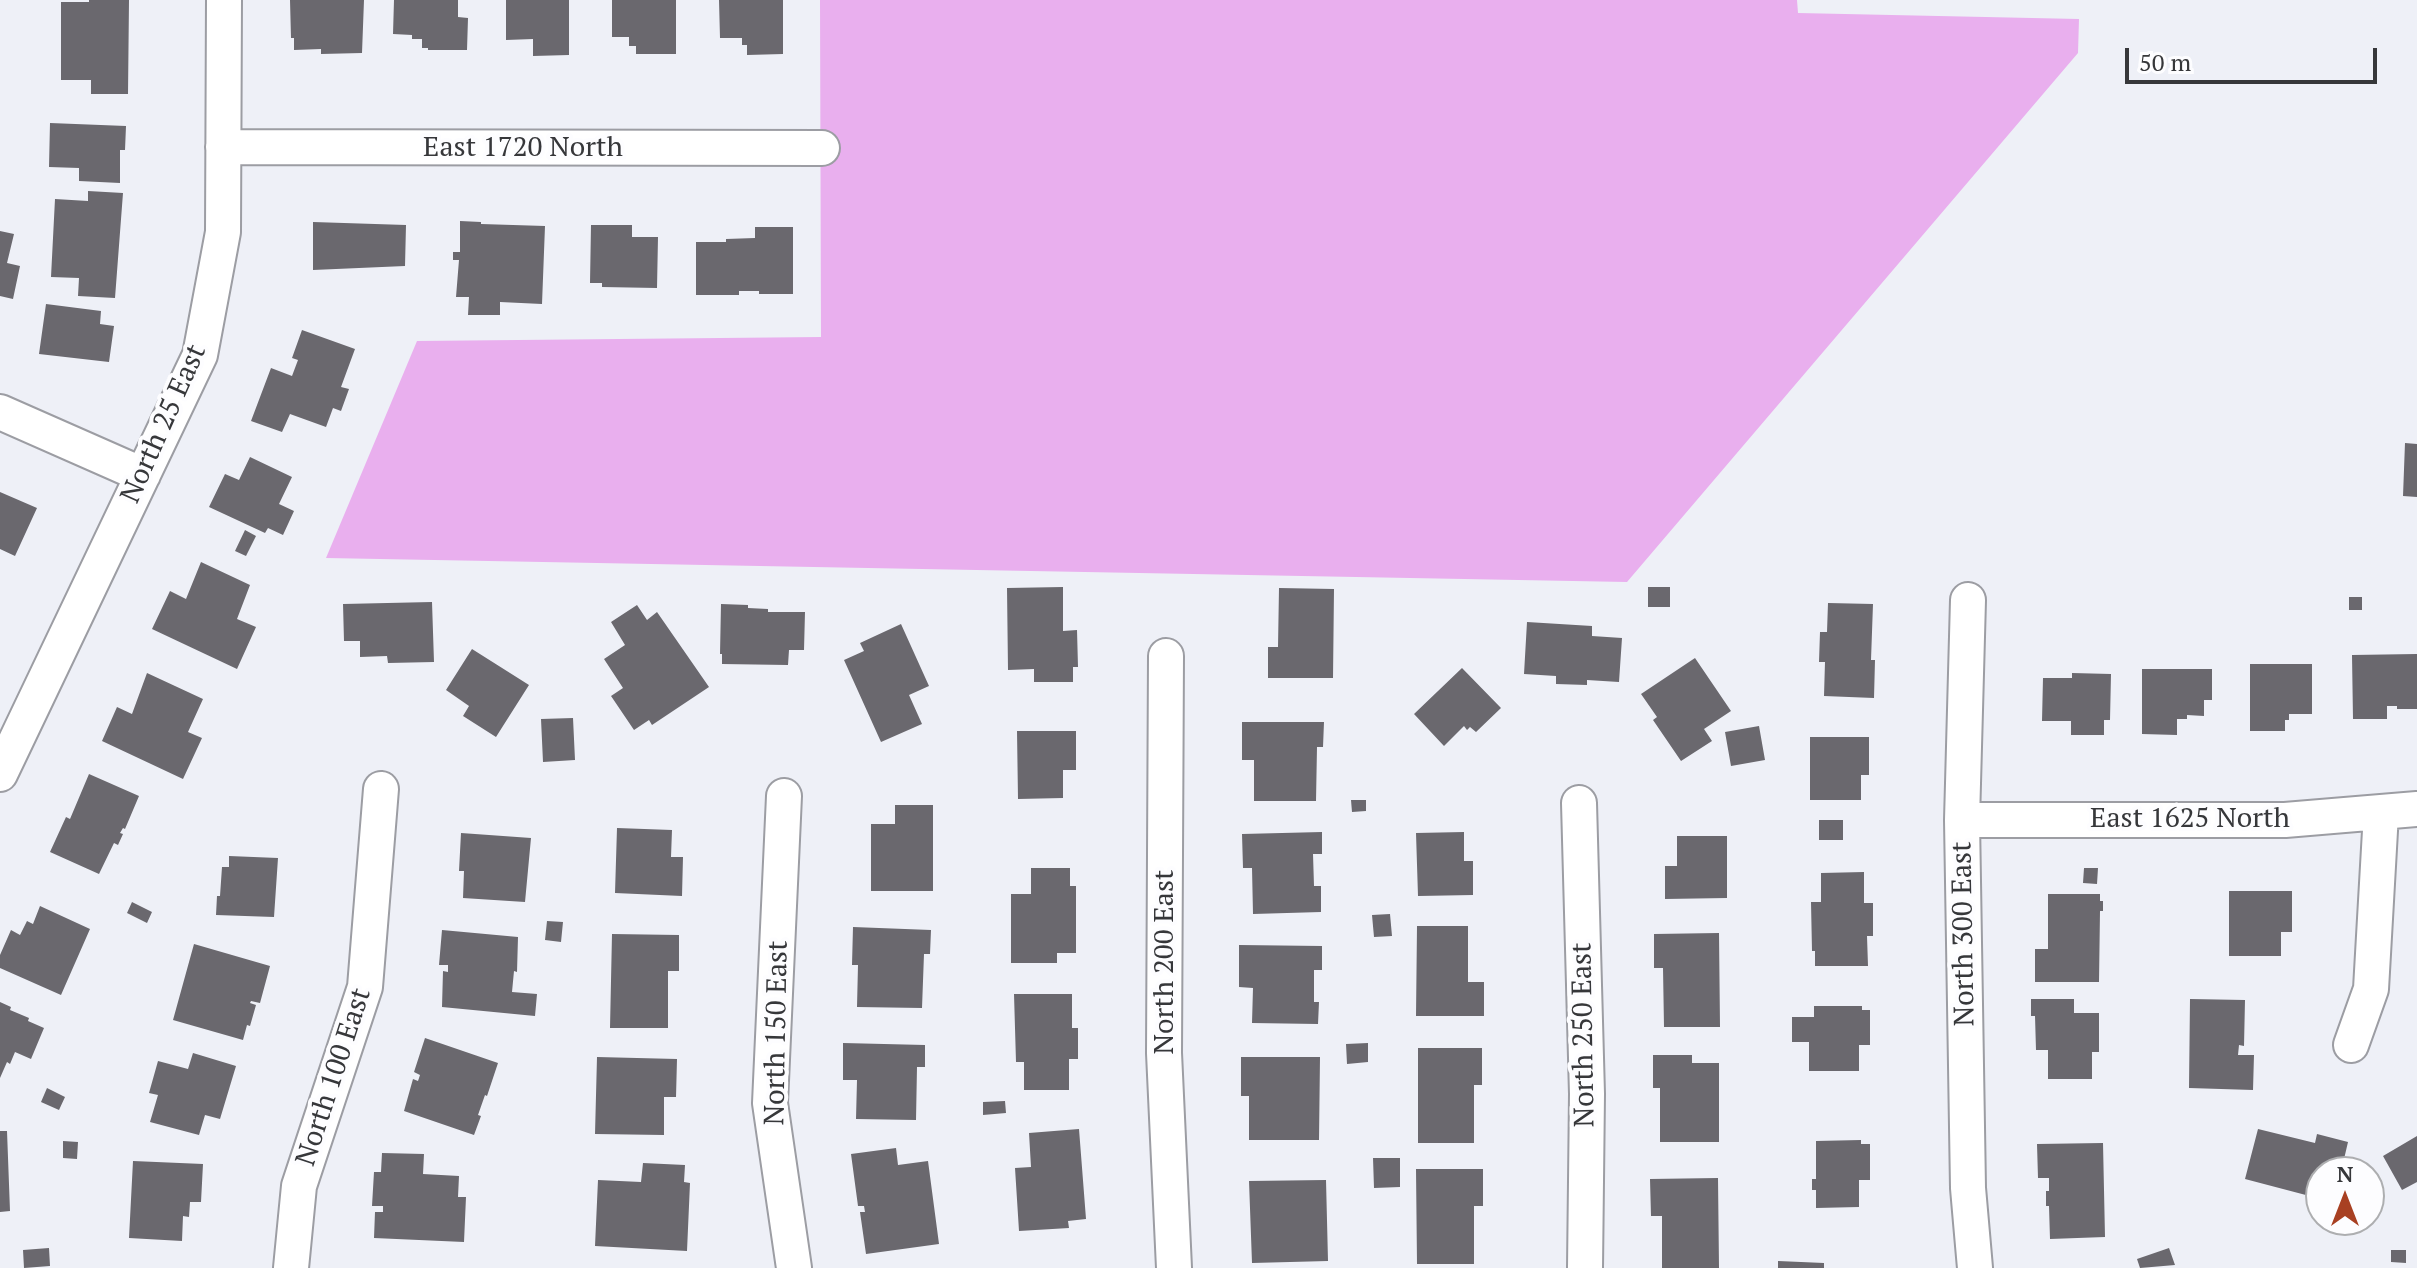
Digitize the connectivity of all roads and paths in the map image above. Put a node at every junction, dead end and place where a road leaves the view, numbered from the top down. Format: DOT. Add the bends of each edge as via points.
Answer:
graph roads {
  1 [pos="224,0"];
  2 [pos="223,147"];
  3 [pos="822,148"];
  4 [pos="0,412"];
  5 [pos="143,475"];
  6 [pos="1968,600"];
  7 [pos="1166,656"];
  8 [pos="0,774"];
  9 [pos="381,789"];
  10 [pos="784,796"];
  11 [pos="1579,803"];
  12 [pos="2417,809"];
  13 [pos="2381,813"];
  14 [pos="1962,820"];
  15 [pos="2351,1045"];
  16 [pos="291,1268"];
  17 [pos="794,1268"];
  18 [pos="1174,1268"];
  19 [pos="1585,1268"];
  20 [pos="1975,1268"];
  1 -- 2 [label="street, North 25 East"];
  2 -- 3 [label="street, East 1720 North"];
  2 -- 5 [label="street, North 25 East" via="223,232 200,355"];
  4 -- 5 [label="street"];
  5 -- 8 [label="street, North 25 East"];
  6 -- 14 [label="street, North 300 East"];
  7 -- 18 [label="street, North 200 East" via="1164,1053"];
  9 -- 16 [label="street, North 100 East" via="365,987 299,1186"];
  10 -- 17 [label="street, North 150 East" via="770,1103"];
  11 -- 19 [label="street, North 250 East" via="1587,1094"];
  12 -- 13 [label="street, East 1625 North"];
  13 -- 14 [label="street, East 1625 North" via="2285,820"];
  13 -- 15 [label="street" via="2371,989"];
  14 -- 20 [label="street, North 300 East" via="1968,1188"];
}
